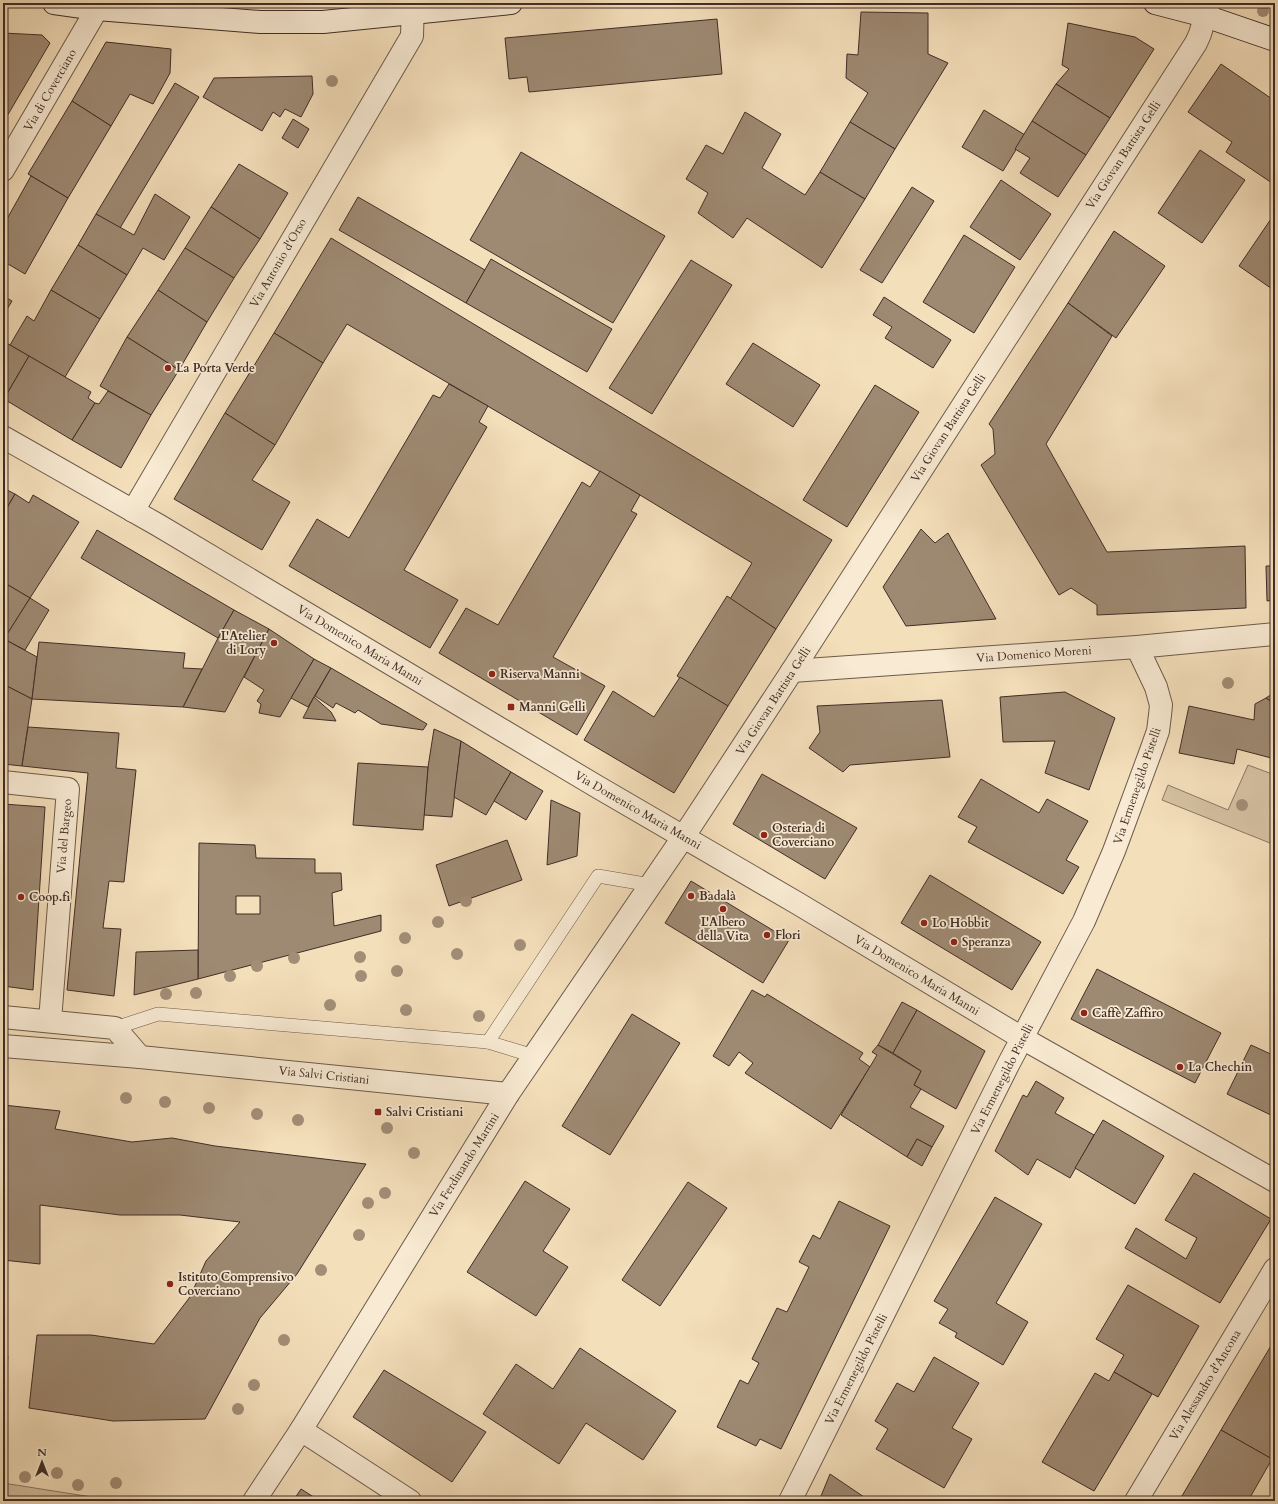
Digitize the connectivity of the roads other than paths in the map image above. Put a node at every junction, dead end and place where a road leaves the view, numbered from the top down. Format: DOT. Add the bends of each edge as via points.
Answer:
graph roads {
  1 [pos="54,3"];
  2 [pos="511,3"];
  3 [pos="1155,3"];
  4 [pos="98,6"];
  5 [pos="413,8"];
  6 [pos="1207,10"];
  7 [pos="1275,40"];
  8 [pos="3,170"];
  9 [pos="3,437"];
  10 [pos="132,511"];
  11 [pos="1275,634"];
  12 [pos="1137,647"];
  13 [pos="792,671"];
  14 [pos="3,782"];
  15 [pos="684,836"];
  16 [pos="651,885"];
  17 [pos="3,1017"];
  18 [pos="50,1021"];
  19 [pos="115,1028"];
  20 [pos="1022,1038"];
  21 [pos="488,1042"];
  22 [pos="3,1046"];
  23 [pos="534,1056"];
  24 [pos="140,1057"];
  25 [pos="508,1094"];
  26 [pos="1275,1181"];
  27 [pos="1275,1270"];
  28 [pos="301,1430"];
  29 [pos="254,1501"];
  30 [pos="410,1501"];
  31 [pos="790,1501"];
  32 [pos="1136,1501"];
  1 -- 4 [label="street"];
  2 -- 5 [label="street"];
  3 -- 6 [label="street"];
  4 -- 5 [label="street" via="260,22 322,22"];
  4 -- 8 [label="street, Via di Coverciano"];
  5 -- 10 [label="street, Via Antonio d'Orso" via="412,36"];
  6 -- 7 [label="street"];
  6 -- 13 [label="street, Via Giovan Battista Gelli" via="1196,43"];
  9 -- 10 [label="street, Via Domenico Maria Manni"];
  10 -- 15 [label="street, Via Domenico Maria Manni"];
  11 -- 12 [label="street, Via Domenico Moreni"];
  12 -- 13 [label="street, Via Domenico Moreni"];
  12 -- 20 [label="street, Via Ermenegildo Pistelli" via="1159,695 1161,705 1158,730 1114,851 1084,921"];
  13 -- 15 [label="street, Via Giovan Battista Gelli"];
  14 -- 18 [label="street, Via del Bargeo" via="68,789"];
  15 -- 16 [label="street, Via Ferdinando Martini"];
  15 -- 20 [label="street, Via Domenico Maria Manni"];
  16 -- 21 [label="lane" via="598,876"];
  16 -- 23 [label="street, Via Ferdinando Martini"];
  17 -- 18 [label="street"];
  18 -- 19 [label="street"];
  19 -- 21 [label="lane" via="158,1014"];
  19 -- 24 [label="street"];
  20 -- 26 [label="street, Via Domenico Maria Manni"];
  20 -- 31 [label="street, Via Ermenegildo Pistelli"];
  21 -- 23 [label="lane"];
  22 -- 24 [label="street, Via Salvi Cristiani"];
  23 -- 25 [label="street, Via Ferdinando Martini"];
  24 -- 25 [label="street, Via Salvi Cristiani"];
  25 -- 28 [label="street, Via Ferdinando Martini"];
  27 -- 32 [label="street, Via Alessandro d'Ancona"];
  28 -- 29 [label="street, Via Ferdinando Martini"];
  28 -- 30 [label="street"];
}
